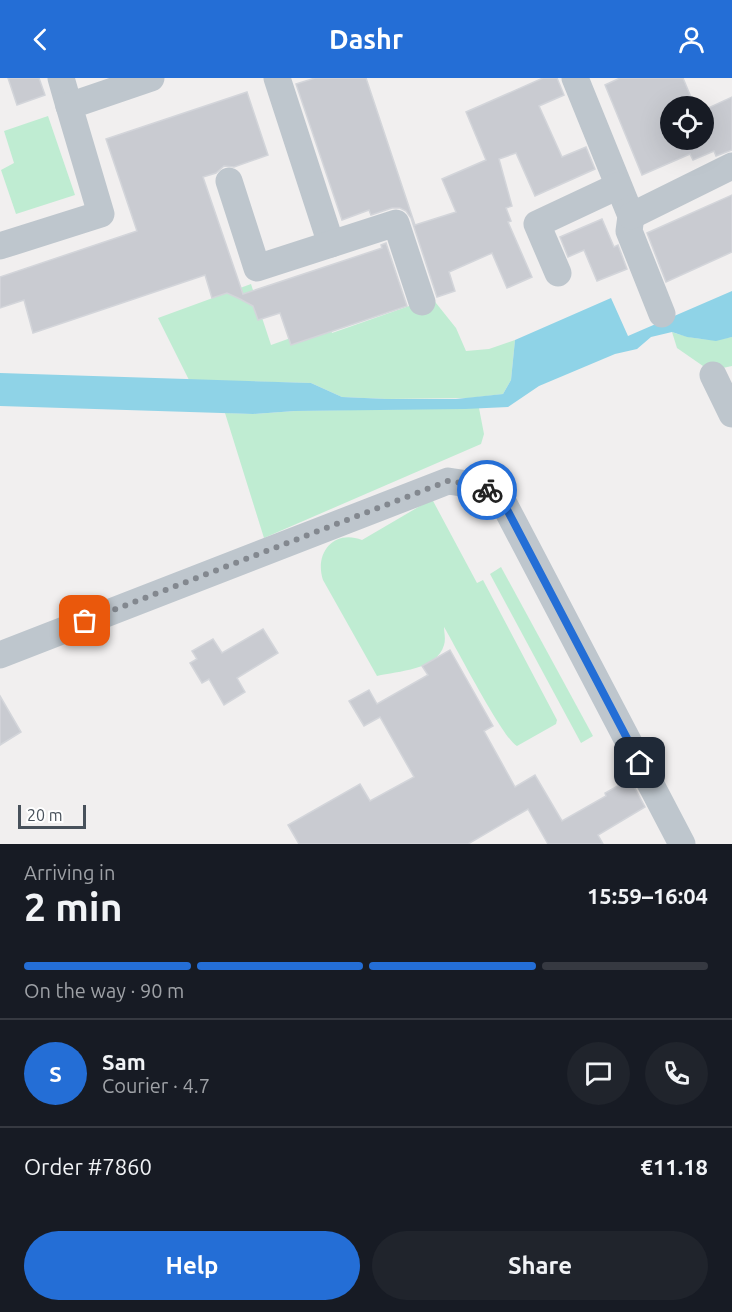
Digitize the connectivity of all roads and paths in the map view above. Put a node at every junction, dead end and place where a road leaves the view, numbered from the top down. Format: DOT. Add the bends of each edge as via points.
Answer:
graph roads {
  1 [pos="61,78"];
  2 [pos="151,78"];
  3 [pos="277,78"];
  4 [pos="575,78"];
  5 [pos="69,106"];
  6 [pos="732,166"];
  7 [pos="229,181"];
  8 [pos="618,186"];
  9 [pos="632,216"];
  10 [pos="332,244"];
  11 [pos="0,246"];
  12 [pos="558,273"];
  13 [pos="422,302"];
  14 [pos="662,314"];
  15 [pos="713,375"];
  16 [pos="732,414"];
  17 [pos="0,655"];
  18 [pos="682,844"];
  1 -- 5 [label="street"];
  2 -- 5 [label="street"];
  3 -- 10 [label="street"];
  4 -- 8 [label="street"];
  5 -- 11 [label="street" via="101,214"];
  6 -- 9 [label="street"];
  7 -- 10 [label="street" via="257,268"];
  8 -- 9 [label="street"];
  8 -- 12 [label="street" via="537,224"];
  9 -- 14 [label="street" via="629,231"];
  10 -- 13 [label="street" via="396,223"];
  15 -- 16 [label="street"];
  17 -- 18 [label="street" via="448,481 481,486 502,500"];
}
